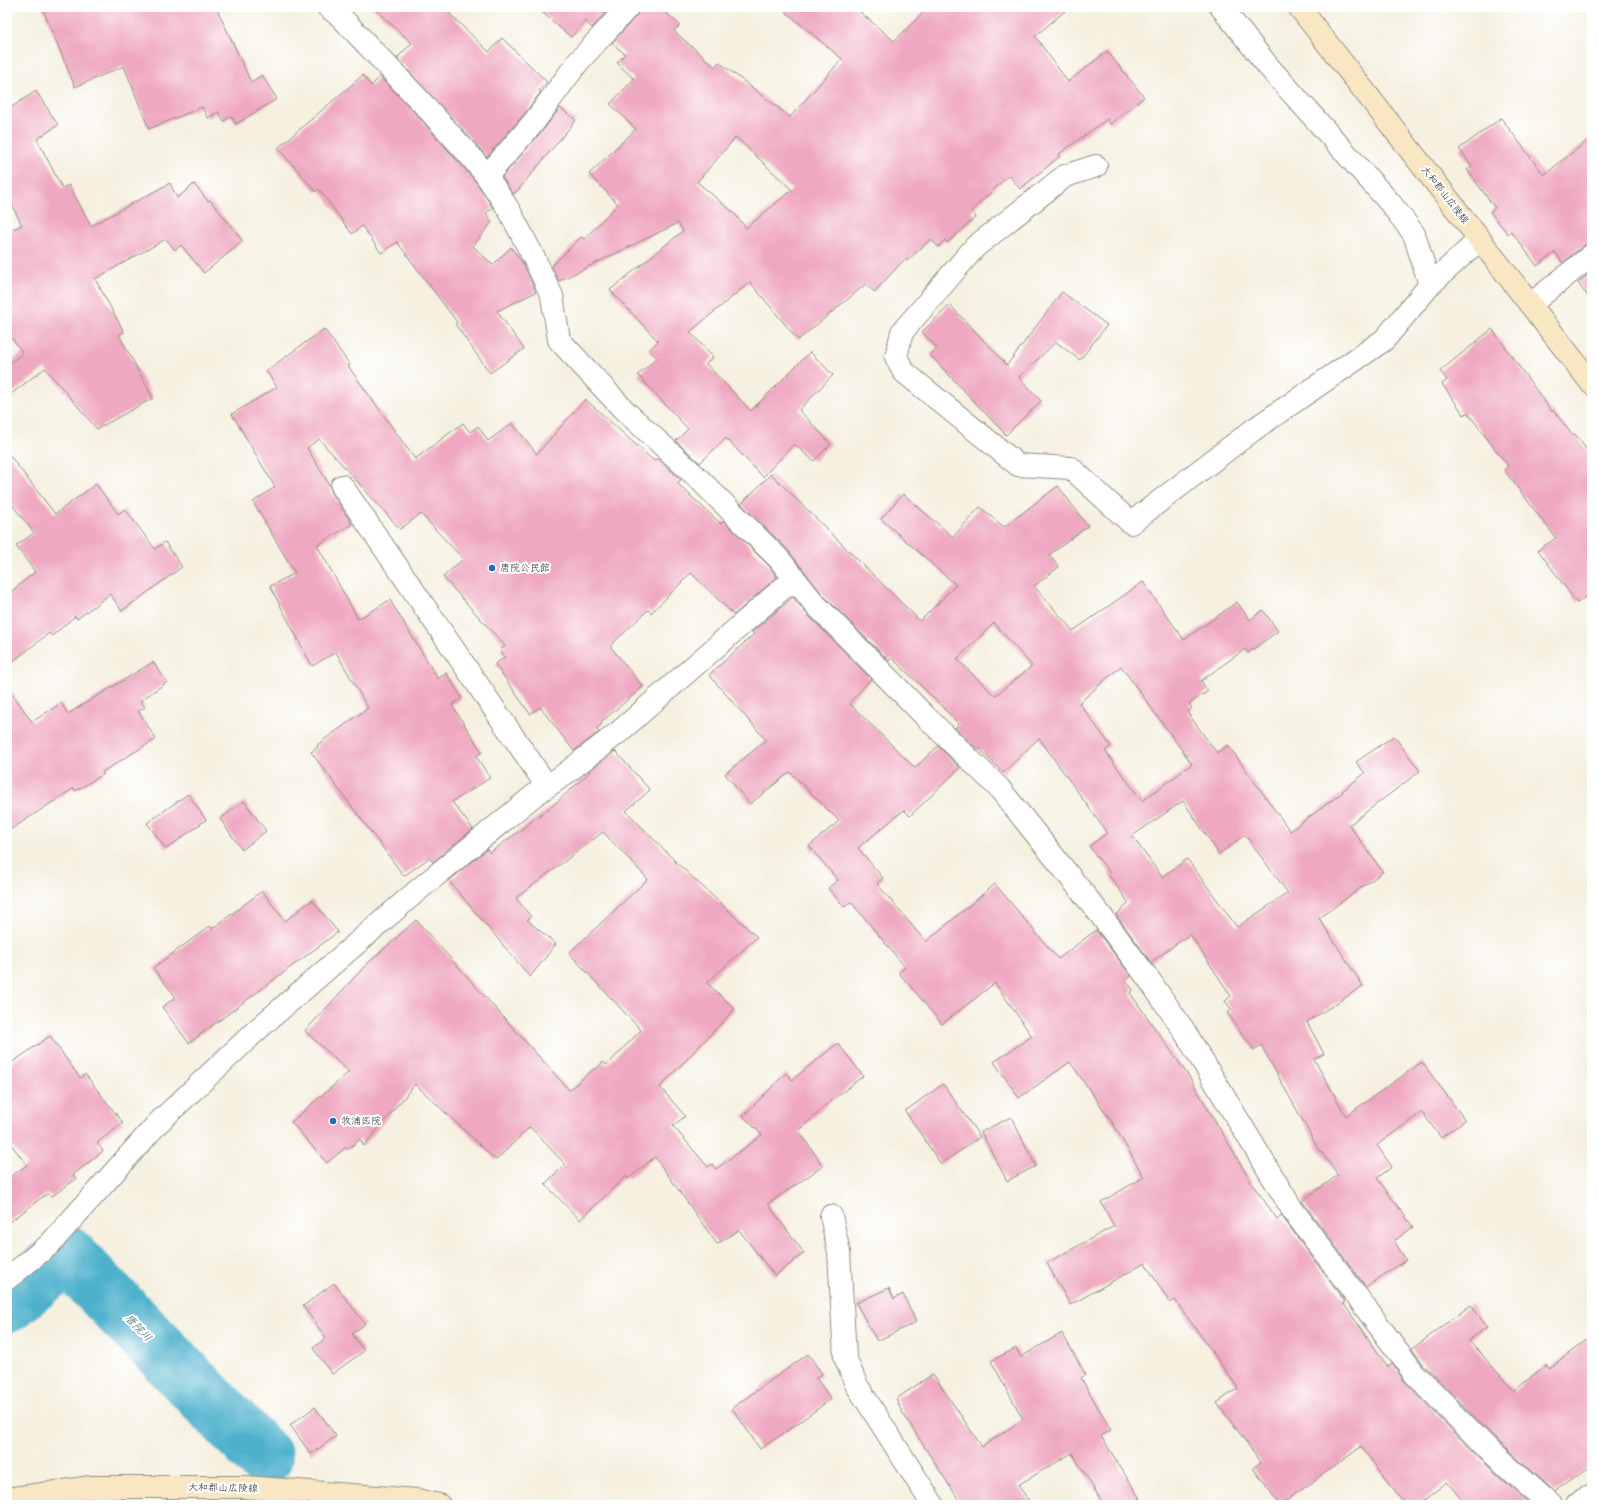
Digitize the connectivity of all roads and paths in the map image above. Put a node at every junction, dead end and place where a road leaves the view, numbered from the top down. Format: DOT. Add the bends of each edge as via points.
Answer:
graph roads {
  1 [pos="328,7"];
  2 [pos="628,7"];
  3 [pos="1221,7"];
  4 [pos="1299,7"];
  5 [pos="1096,166"];
  6 [pos="486,175"];
  7 [pos="1480,239"];
  8 [pos="1592,255"];
  9 [pos="1430,285"];
  10 [pos="1531,304"];
  11 [pos="1592,384"];
  12 [pos="342,486"];
  13 [pos="795,580"];
  14 [pos="547,786"];
  15 [pos="831,1216"];
  16 [pos="7,1279"];
  17 [pos="1592,1494"];
  18 [pos="7,1499"];
  19 [pos="440,1505"];
  20 [pos="933,1505"];
  21 [pos="1550,1505"];
  22 [pos="1577,1505"];
  1 -- 6 [label="street" via="426,107"];
  2 -- 6 [label="street" via="578,62 534,122"];
  3 -- 9 [label="street" via="1268,66 1396,210 1414,234"];
  4 -- 7 [label="main road, 大和郡山広陵線"];
  5 -- 9 [label="street" via="1065,176 975,247 902,332 896,357 904,372 1018,465 1071,468 1132,524 1253,430 1384,340"];
  6 -- 13 [label="street" via="509,210 552,296 559,340 625,411 699,479 778,559"];
  7 -- 9 [label="street"];
  7 -- 10 [label="main road, 大和郡山広陵線"];
  8 -- 10 [label="street"];
  10 -- 11 [label="main road, 大和郡山広陵線"];
  12 -- 14 [label="street"];
  13 -- 14 [label="street" via="619,732"];
  13 -- 21 [label="street" via="814,603 999,788 1150,981 1183,1029 1292,1209 1414,1373 1488,1448"];
  14 -- 16 [label="street" via="418,890 259,1028 158,1123 49,1245"];
  15 -- 20 [label="street" via="839,1252 845,1357 856,1384"];
  17 -- 22 [label="street"];
  18 -- 19 [label="main road, 大和郡山広陵線" via="91,1486 246,1487 417,1500"];
}
